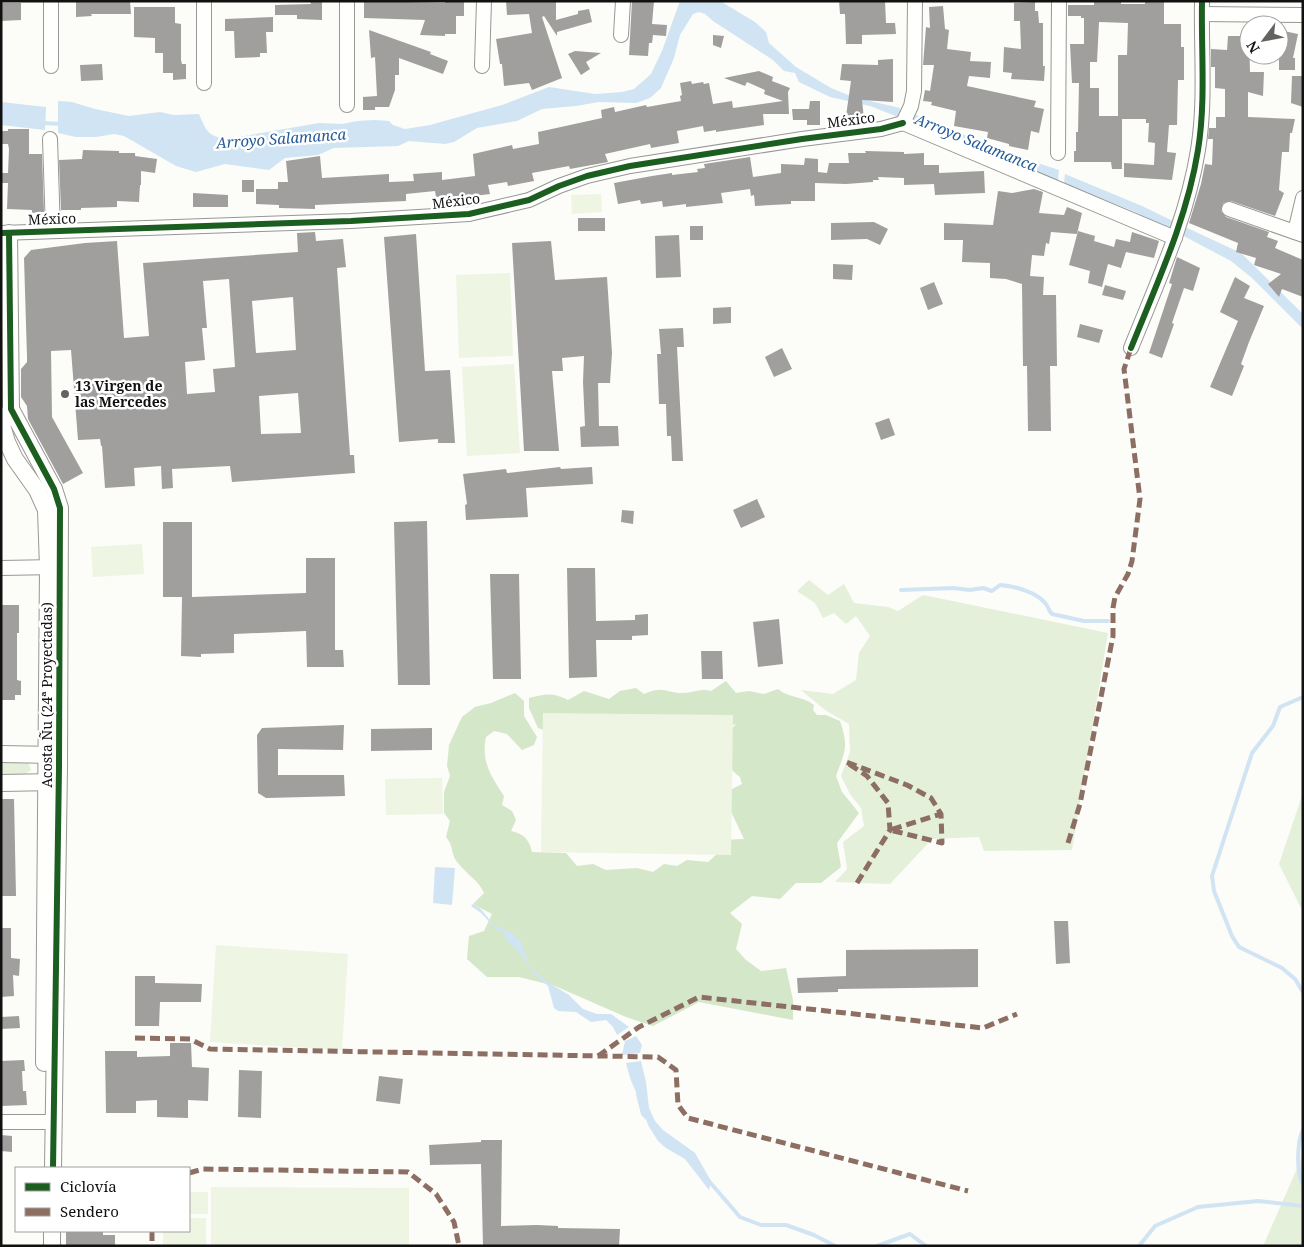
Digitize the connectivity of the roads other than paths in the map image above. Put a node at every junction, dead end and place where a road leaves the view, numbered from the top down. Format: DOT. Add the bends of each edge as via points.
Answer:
graph roads {
  1 [pos="50,1"];
  2 [pos="204,1"];
  3 [pos="347,1"];
  4 [pos="484,1"];
  5 [pos="623,1"];
  6 [pos="915,1"];
  7 [pos="1059,1"];
  8 [pos="1202,8"];
  9 [pos="1303,15"];
  10 [pos="621,35"];
  11 [pos="51,66"];
  12 [pos="482,66"];
  13 [pos="204,83"];
  14 [pos="347,105"];
  15 [pos="906,115"];
  16 [pos="50,139"];
  17 [pos="1058,153"];
  18 [pos="1303,198"];
  19 [pos="1230,209"];
  20 [pos="52,231"];
  21 [pos="5,233"];
  22 [pos="1299,233"];
  23 [pos="1175,238"];
  24 [pos="1131,348"];
  25 [pos="8,403"];
  26 [pos="54,567"];
  27 [pos="1,568"];
  28 [pos="1,754"];
  29 [pos="53,755"];
  30 [pos="53,782"];
  31 [pos="1,783"];
  32 [pos="1,1122"];
  33 [pos="49,1122"];
  34 [pos="43,1167"];
  35 [pos="53,1167"];
  36 [pos="43,1232"];
  37 [pos="52,1232"];
  38 [pos="42,1246"];
  39 [pos="52,1246"];
  1 -- 11 [label="street"];
  2 -- 13 [label="street"];
  3 -- 14 [label="street"];
  4 -- 12 [label="street"];
  5 -- 10 [label="street"];
  6 -- 15 [label="street" via="914,91"];
  7 -- 17 [label="street"];
  8 -- 9 [label="street"];
  8 -- 23 [label="street" via="1202,108 1198,150"];
  15 -- 20 [label="street, México" via="881,129 630,166 573,181 529,200 469,214"];
  15 -- 23 [label="street"];
  16 -- 20 [label="street"];
  18 -- 22 [label="street"];
  19 -- 22 [label="street"];
  20 -- 21 [label="street, México"];
  21 -- 25 [label="street, Acosta Ñu (24ª Proyectadas)"];
  23 -- 24 [label="street"];
  25 -- 26 [label="street, Acosta Ñu (24ª Proyectadas)" via="2,425 7,442 46,510"];
  26 -- 27 [label="street"];
  26 -- 29 [label="street, Acosta Ñu (24ª Proyectadas)"];
  28 -- 29 [label="street"];
  29 -- 30 [label="street, Acosta Ñu (24ª Proyectadas)"];
  30 -- 31 [label="street"];
  30 -- 33 [label="street, Acosta Ñu (24ª Proyectadas)"];
  32 -- 33 [label="street"];
  33 -- 34 [label="street, Acosta Ñu (24ª Proyectadas)"];
  33 -- 35 [label="street, Acosta Ñu (24ª Proyectadas)"];
  36 -- 38 [label="street"];
  37 -- 39 [label="street"];
}
